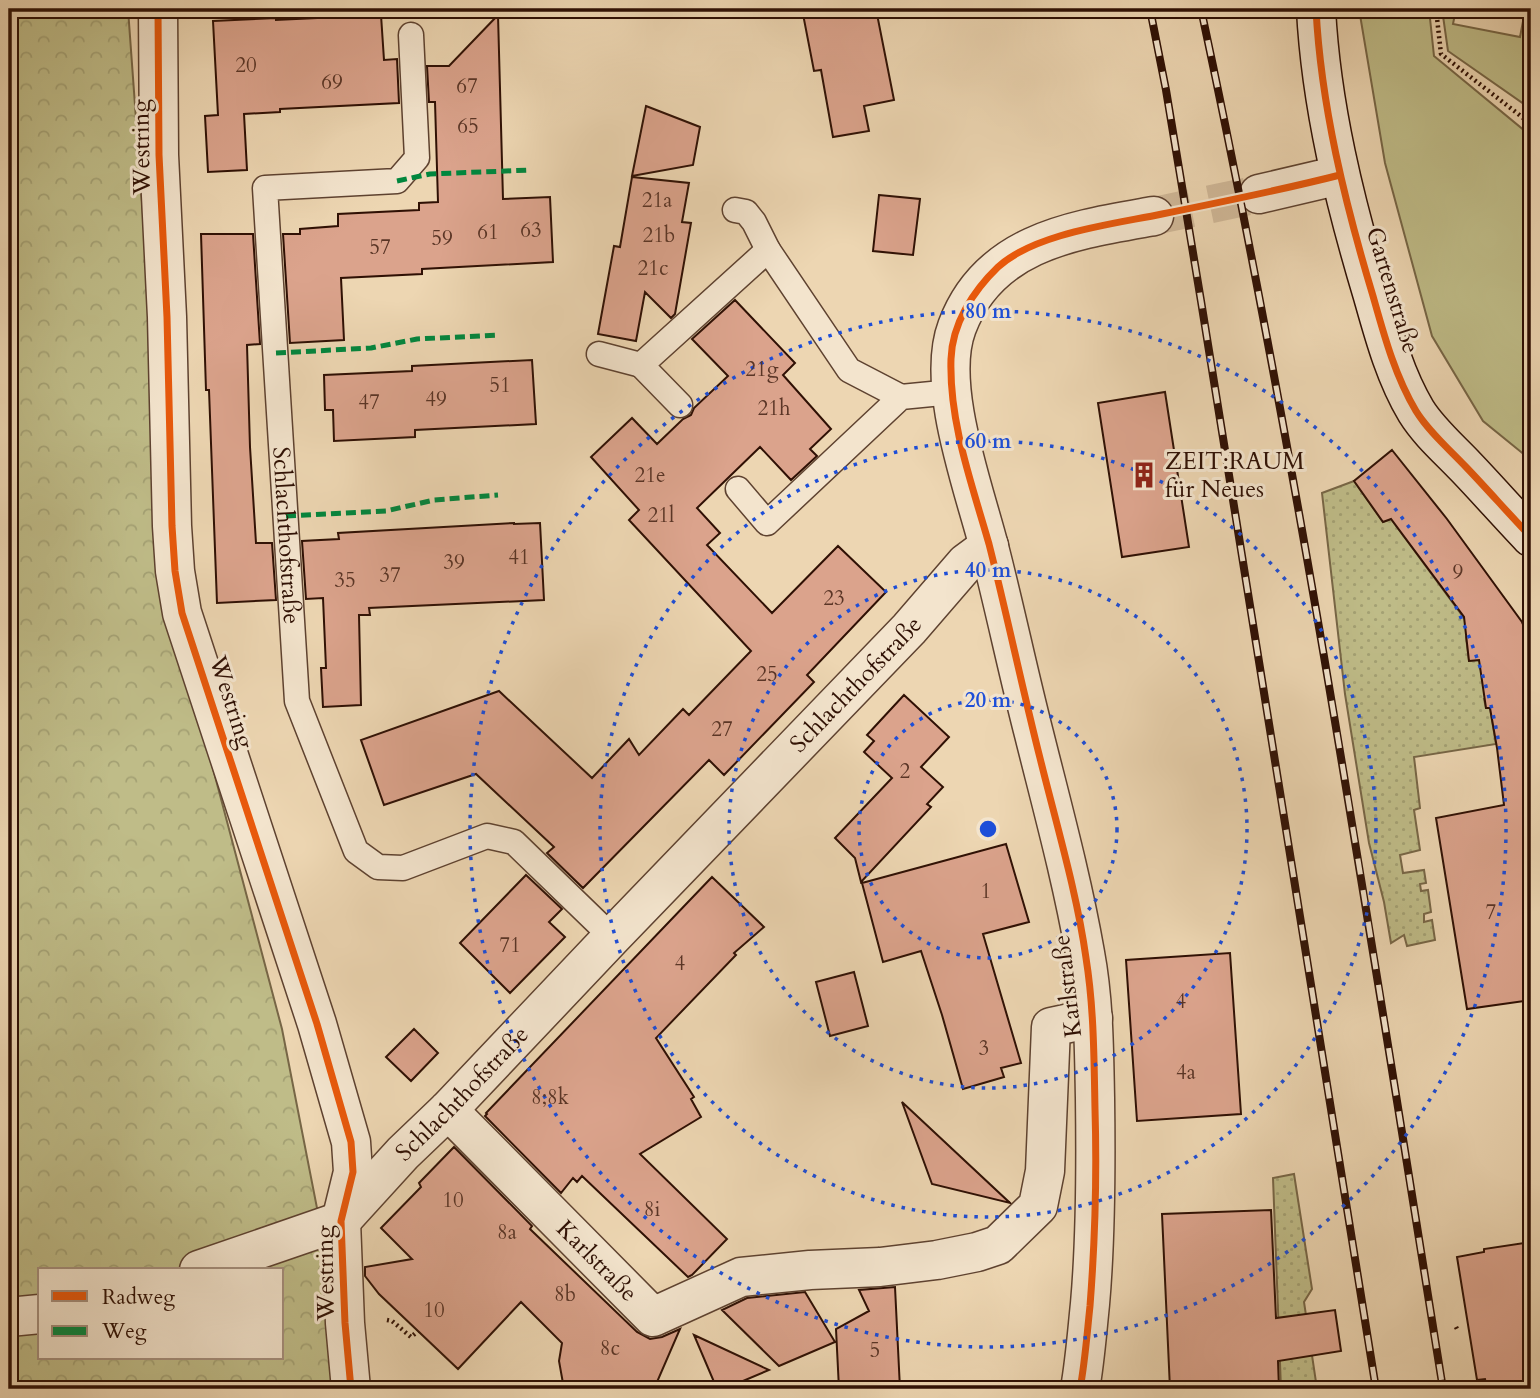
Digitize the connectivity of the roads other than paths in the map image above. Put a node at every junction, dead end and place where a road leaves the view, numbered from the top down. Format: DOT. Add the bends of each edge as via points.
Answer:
graph roads {
  1 [pos="158,9"];
  2 [pos="1316,9"];
  3 [pos="411,35"];
  4 [pos="1340,175"];
  5 [pos="1259,194"];
  6 [pos="735,210"];
  7 [pos="1154,216"];
  8 [pos="768,250"];
  9 [pos="599,354"];
  10 [pos="641,365"];
  11 [pos="952,392"];
  12 [pos="901,397"];
  13 [pos="680,405"];
  14 [pos="738,489"];
  15 [pos="1531,537"];
  16 [pos="989,546"];
  17 [pos="612,937"];
  18 [pos="1093,1018"];
  19 [pos="448,1110"];
  20 [pos="341,1221"];
  21 [pos="205,1268"];
  22 [pos="38,1314"];
  23 [pos="9,1317"];
  24 [pos="351,1389"];
  25 [pos="1080,1389"];
  1 -- 20 [label="street, Westring" via="175,571 182,613 317,1024 351,1142 353,1172"];
  2 -- 4 [label="street, Gartenstraße" via="1318,52"];
  3 -- 17 [label="lane, Schlachthofstraße" via="417,158 397,181 265,188 297,701 356,851 378,867 403,868 487,836 514,842"];
  4 -- 5 [label="street"];
  4 -- 15 [label="street, Gartenstraße" via="1386,340 1417,411"];
  6 -- 8 [label="lane" via="746,212"];
  7 -- 11 [label="street" via="1043,242 1002,264 984,282 956,328"];
  8 -- 10 [label="lane"];
  8 -- 12 [label="lane" via="849,370"];
  9 -- 10 [label="lane"];
  10 -- 13 [label="lane"];
  11 -- 12 [label="lane"];
  11 -- 16 [label="street" via="966,466"];
  12 -- 14 [label="lane" via="767,523"];
  16 -- 17 [label="street, Schlachthofstraße" via="966,563 909,629"];
  16 -- 18 [label="street, Karlstraße" via="1076,908"];
  17 -- 19 [label="street, Schlachthofstraße"];
  18 -- 19 [label="street, Karlstraße" via="1051,1027 1045,1171 1038,1206 998,1245 880,1267 741,1277 653,1317"];
  18 -- 25 [label="street, Karlstraße" via="1093,1266"];
  19 -- 20 [label="street, Schlachthofstraße"];
  20 -- 21 [label="street"];
  20 -- 24 [label="street, Westring"];
  22 -- 23 [label="street"];
}
